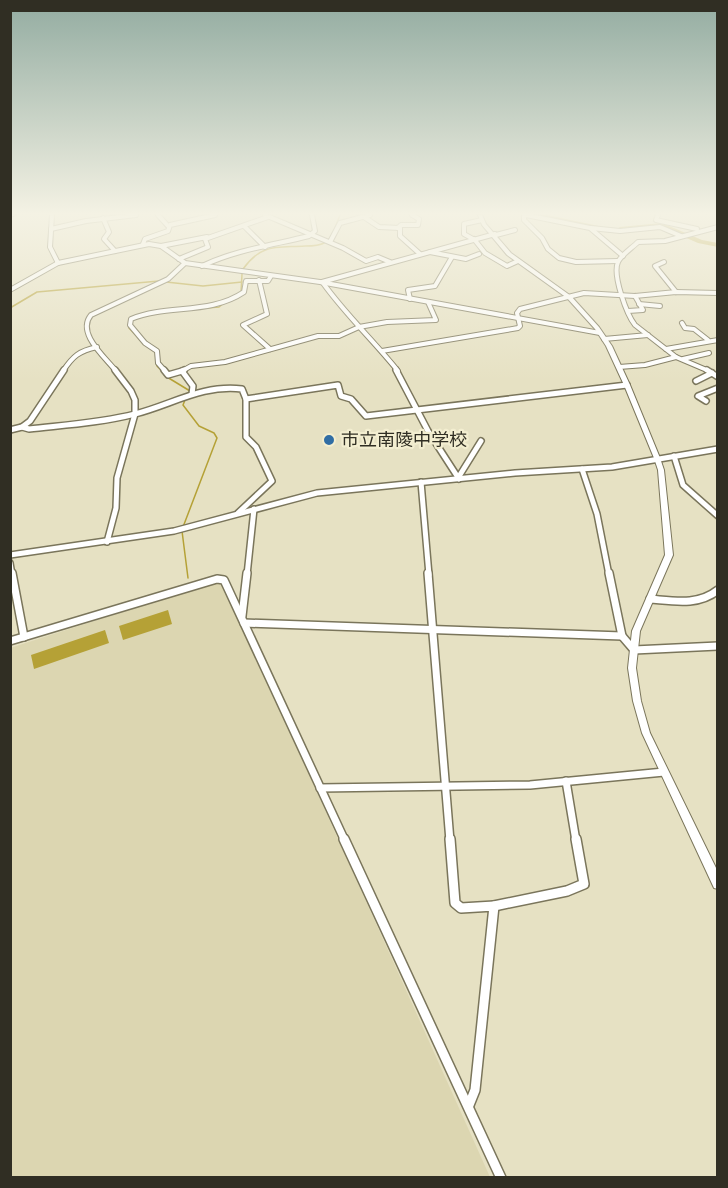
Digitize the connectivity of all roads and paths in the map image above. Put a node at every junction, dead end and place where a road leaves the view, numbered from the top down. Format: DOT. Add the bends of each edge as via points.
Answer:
graph roads {
  1 [pos="45,270"];
  2 [pos="177,270"];
  3 [pos="233,270"];
  4 [pos="363,270"];
  5 [pos="441,270"];
  6 [pos="531,270"];
  7 [pos="617,270"];
  8 [pos="659,270"];
  9 [pos="271,276"];
  10 [pos="259,280"];
  11 [pos="322,283"];
  12 [pos="10,290"];
  13 [pos="676,292"];
  14 [pos="717,293"];
  15 [pos="623,294"];
  16 [pos="635,296"];
  17 [pos="569,297"];
  18 [pos="410,299"];
  19 [pos="428,302"];
  20 [pos="639,304"];
  21 [pos="660,306"];
  22 [pos="628,311"];
  23 [pos="518,319"];
  24 [pos="682,323"];
  25 [pos="359,327"];
  26 [pos="649,335"];
  27 [pos="602,336"];
  28 [pos="708,340"];
  29 [pos="717,340"];
  30 [pos="97,347"];
  31 [pos="270,349"];
  32 [pos="666,349"];
  33 [pos="382,351"];
  34 [pos="709,353"];
  35 [pos="679,358"];
  36 [pos="619,367"];
  37 [pos="182,371"];
  38 [pos="712,373"];
  39 [pos="717,377"];
  40 [pos="696,381"];
  41 [pos="627,385"];
  42 [pos="717,388"];
  43 [pos="192,394"];
  44 [pos="246,399"];
  45 [pos="706,401"];
  46 [pos="418,410"];
  47 [pos="135,414"];
  48 [pos="22,427"];
  49 [pos="10,430"];
  50 [pos="481,441"];
  51 [pos="717,449"];
  52 [pos="674,456"];
  53 [pos="657,458"];
  54 [pos="582,469"];
  55 [pos="458,478"];
  56 [pos="421,482"];
  57 [pos="254,509"];
  58 [pos="235,515"];
  59 [pos="717,516"];
  60 [pos="107,542"];
  61 [pos="10,555"];
  62 [pos="10,563"];
  63 [pos="717,590"];
  64 [pos="650,599"];
  65 [pos="243,620"];
  66 [pos="431,630"];
  67 [pos="622,636"];
  68 [pos="24,637"];
  69 [pos="10,642"];
  70 [pos="717,646"];
  71 [pos="634,650"];
  72 [pos="664,772"];
  73 [pos="566,781"];
  74 [pos="445,785"];
  75 [pos="320,788"];
  76 [pos="717,884"];
  77 [pos="494,906"];
  78 [pos="469,1105"];
  79 [pos="501,1178"];
  1 -- 12 [label="street"];
  2 -- 30 [label="street" via="168,279 87,318 85,330"];
  3 -- 9 [label="street"];
  4 -- 11 [label="street"];
  5 -- 18 [label="street" via="435,286 408,290"];
  6 -- 17 [label="main road"];
  7 -- 15 [label="street"];
  8 -- 13 [label="street"];
  9 -- 10 [label="street" via="268,281"];
  9 -- 11 [label="street"];
  10 -- 31 [label="street" via="267,314 243,325"];
  10 -- 37 [label="street" via="246,280 242,295 218,306 163,309 131,319 130,325 157,351 158,363 168,375"];
  11 -- 18 [label="street"];
  11 -- 25 [label="street"];
  13 -- 14 [label="street"];
  13 -- 16 [label="street"];
  15 -- 16 [label="street"];
  15 -- 17 [label="street" via="584,293"];
  15 -- 22 [label="street"];
  16 -- 20 [label="street"];
  17 -- 23 [label="street" via="520,309"];
  17 -- 27 [label="main road"];
  18 -- 19 [label="street"];
  19 -- 23 [label="street"];
  19 -- 25 [label="street" via="436,320"];
  20 -- 21 [label="street"];
  20 -- 22 [label="street" via="643,310"];
  22 -- 26 [label="street" via="630,320"];
  23 -- 27 [label="street"];
  23 -- 33 [label="street" via="520,326 498,333"];
  24 -- 28 [label="street"];
  25 -- 31 [label="street" via="339,336 318,336"];
  25 -- 33 [label="street"];
  26 -- 27 [label="street"];
  26 -- 32 [label="street"];
  27 -- 36 [label="main road"];
  28 -- 29 [label="street"];
  28 -- 32 [label="street"];
  30 -- 47 [label="street" via="134,395"];
  30 -- 48 [label="street" via="72,357 30,421"];
  31 -- 37 [label="street"];
  32 -- 35 [label="street"];
  33 -- 46 [label="street"];
  34 -- 35 [label="street"];
  35 -- 36 [label="street"];
  35 -- 38 [label="street"];
  36 -- 41 [label="main road"];
  37 -- 43 [label="street" via="193,386"];
  38 -- 39 [label="street"];
  38 -- 40 [label="street"];
  41 -- 46 [label="street"];
  41 -- 53 [label="main road"];
  42 -- 45 [label="street" via="698,396"];
  43 -- 44 [label="street" via="237,388 245,392"];
  43 -- 47 [label="street"];
  44 -- 46 [label="street" via="338,385 341,396 351,399 366,416"];
  44 -- 58 [label="street" via="246,437 256,447 272,481"];
  46 -- 55 [label="street"];
  47 -- 48 [label="street"];
  47 -- 60 [label="street" via="117,478 116,508"];
  48 -- 49 [label="street"];
  50 -- 55 [label="street"];
  51 -- 52 [label="street"];
  52 -- 53 [label="street"];
  52 -- 59 [label="street" via="683,485"];
  53 -- 54 [label="street"];
  53 -- 64 [label="main road" via="669,555"];
  54 -- 55 [label="street"];
  54 -- 67 [label="street" via="597,514"];
  55 -- 56 [label="street"];
  56 -- 57 [label="street" via="317,493"];
  56 -- 66 [label="street"];
  57 -- 58 [label="street"];
  57 -- 65 [label="street"];
  58 -- 60 [label="street" via="179,530"];
  60 -- 61 [label="street"];
  62 -- 68 [label="street"];
  63 -- 64 [label="street" via="697,600"];
  64 -- 71 [label="main road" via="636,631"];
  65 -- 66 [label="street"];
  65 -- 68 [label="street" via="220,578"];
  65 -- 75 [label="street"];
  66 -- 67 [label="street"];
  66 -- 74 [label="street"];
  67 -- 71 [label="street"];
  68 -- 69 [label="street"];
  70 -- 71 [label="street"];
  71 -- 72 [label="main road" via="632,668 637,701"];
  72 -- 73 [label="street"];
  72 -- 76 [label="main road"];
  73 -- 74 [label="street"];
  73 -- 77 [label="street" via="584,884"];
  74 -- 75 [label="street"];
  74 -- 77 [label="street" via="455,903 460,909"];
  75 -- 78 [label="street"];
  77 -- 78 [label="street" via="475,1090"];
  78 -- 79 [label="street"];
}
